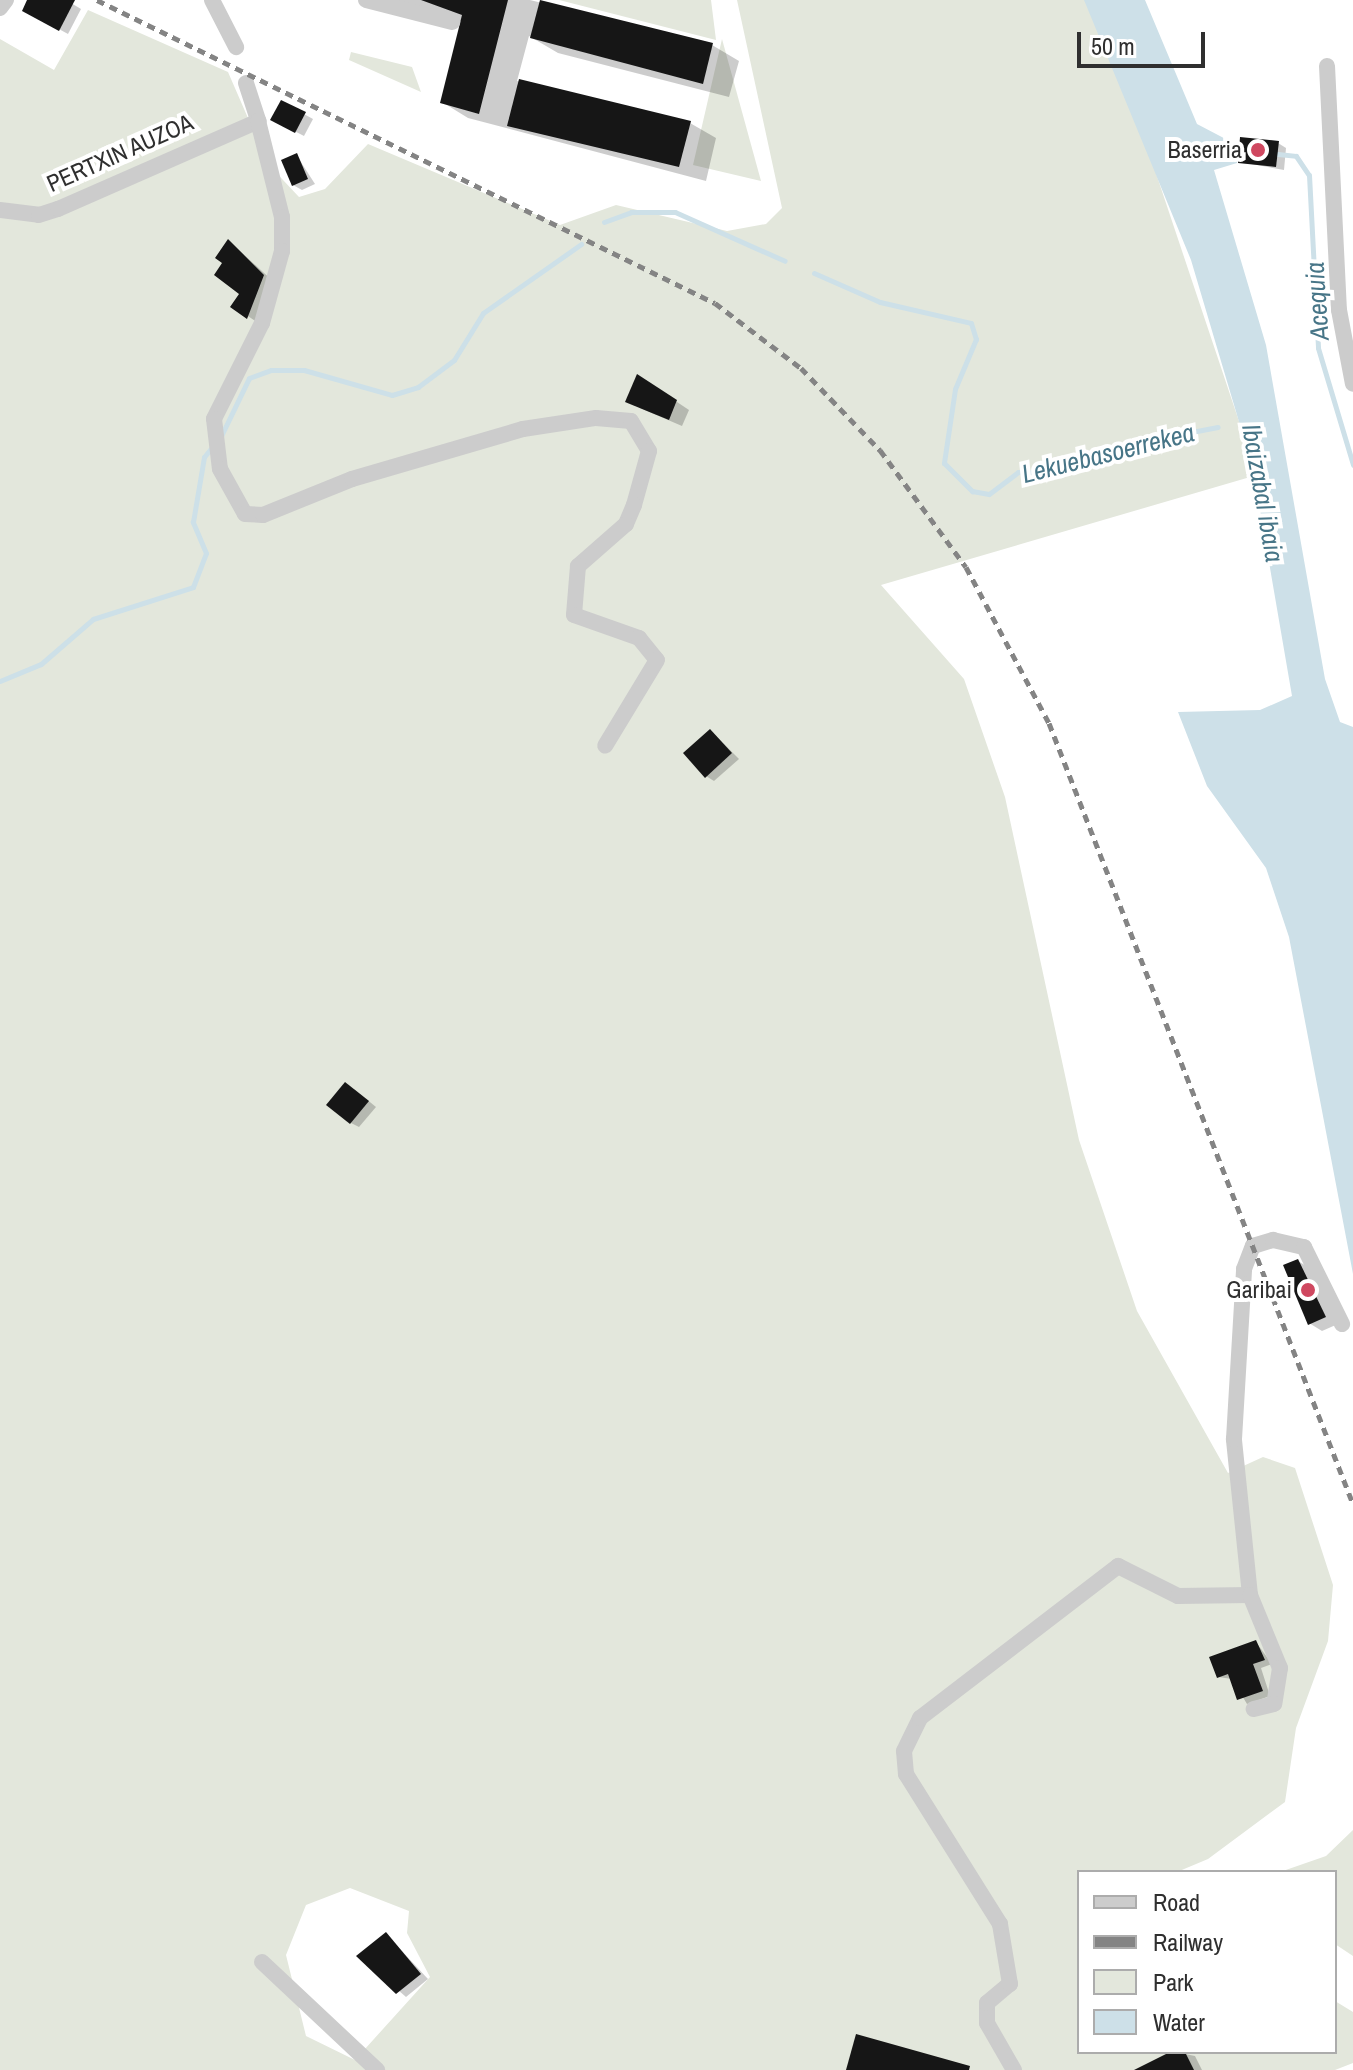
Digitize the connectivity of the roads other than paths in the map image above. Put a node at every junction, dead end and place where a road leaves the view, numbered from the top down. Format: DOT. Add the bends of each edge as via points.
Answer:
graph roads {
  1 [pos="6,0"];
  2 [pos="212,0"];
  3 [pos="366,0"];
  4 [pos="0,8"];
  5 [pos="452,22"];
  6 [pos="236,47"];
  7 [pos="1327,66"];
  8 [pos="246,83"];
  9 [pos="258,121"];
  10 [pos="0,210"];
  11 [pos="1353,384"];
  12 [pos="605,746"];
  13 [pos="1342,1324"];
  14 [pos="1250,1595"];
  15 [pos="1254,1709"];
  16 [pos="262,1962"];
  17 [pos="377,2070"];
  18 [pos="1014,2070"];
  1 -- 4 [label="street"];
  2 -- 6 [label="street"];
  3 -- 5 [label="street"];
  7 -- 11 [label="street" via="1339,310"];
  8 -- 9 [label="street"];
  9 -- 10 [label="street, PERTXIN AUZOA" via="58,209 39,215"];
  9 -- 12 [label="street" via="282,217 282,251 262,323 215,428 232,502 245,514 263,515 352,479 523,429 596,418 631,421 649,451 634,505 626,524 578,566 574,615 639,638 657,660"];
  13 -- 14 [label="street" via="1304,1247 1273,1240 1253,1246 1244,1269 1234,1439"];
  14 -- 15 [label="street" via="1280,1668 1274,1704"];
  14 -- 18 [label="street" via="1178,1596 1118,1566 920,1718 909,1740 906,1774 1000,1924 1010,1984 987,2003 987,2023"];
  16 -- 17 [label="street"];
}
